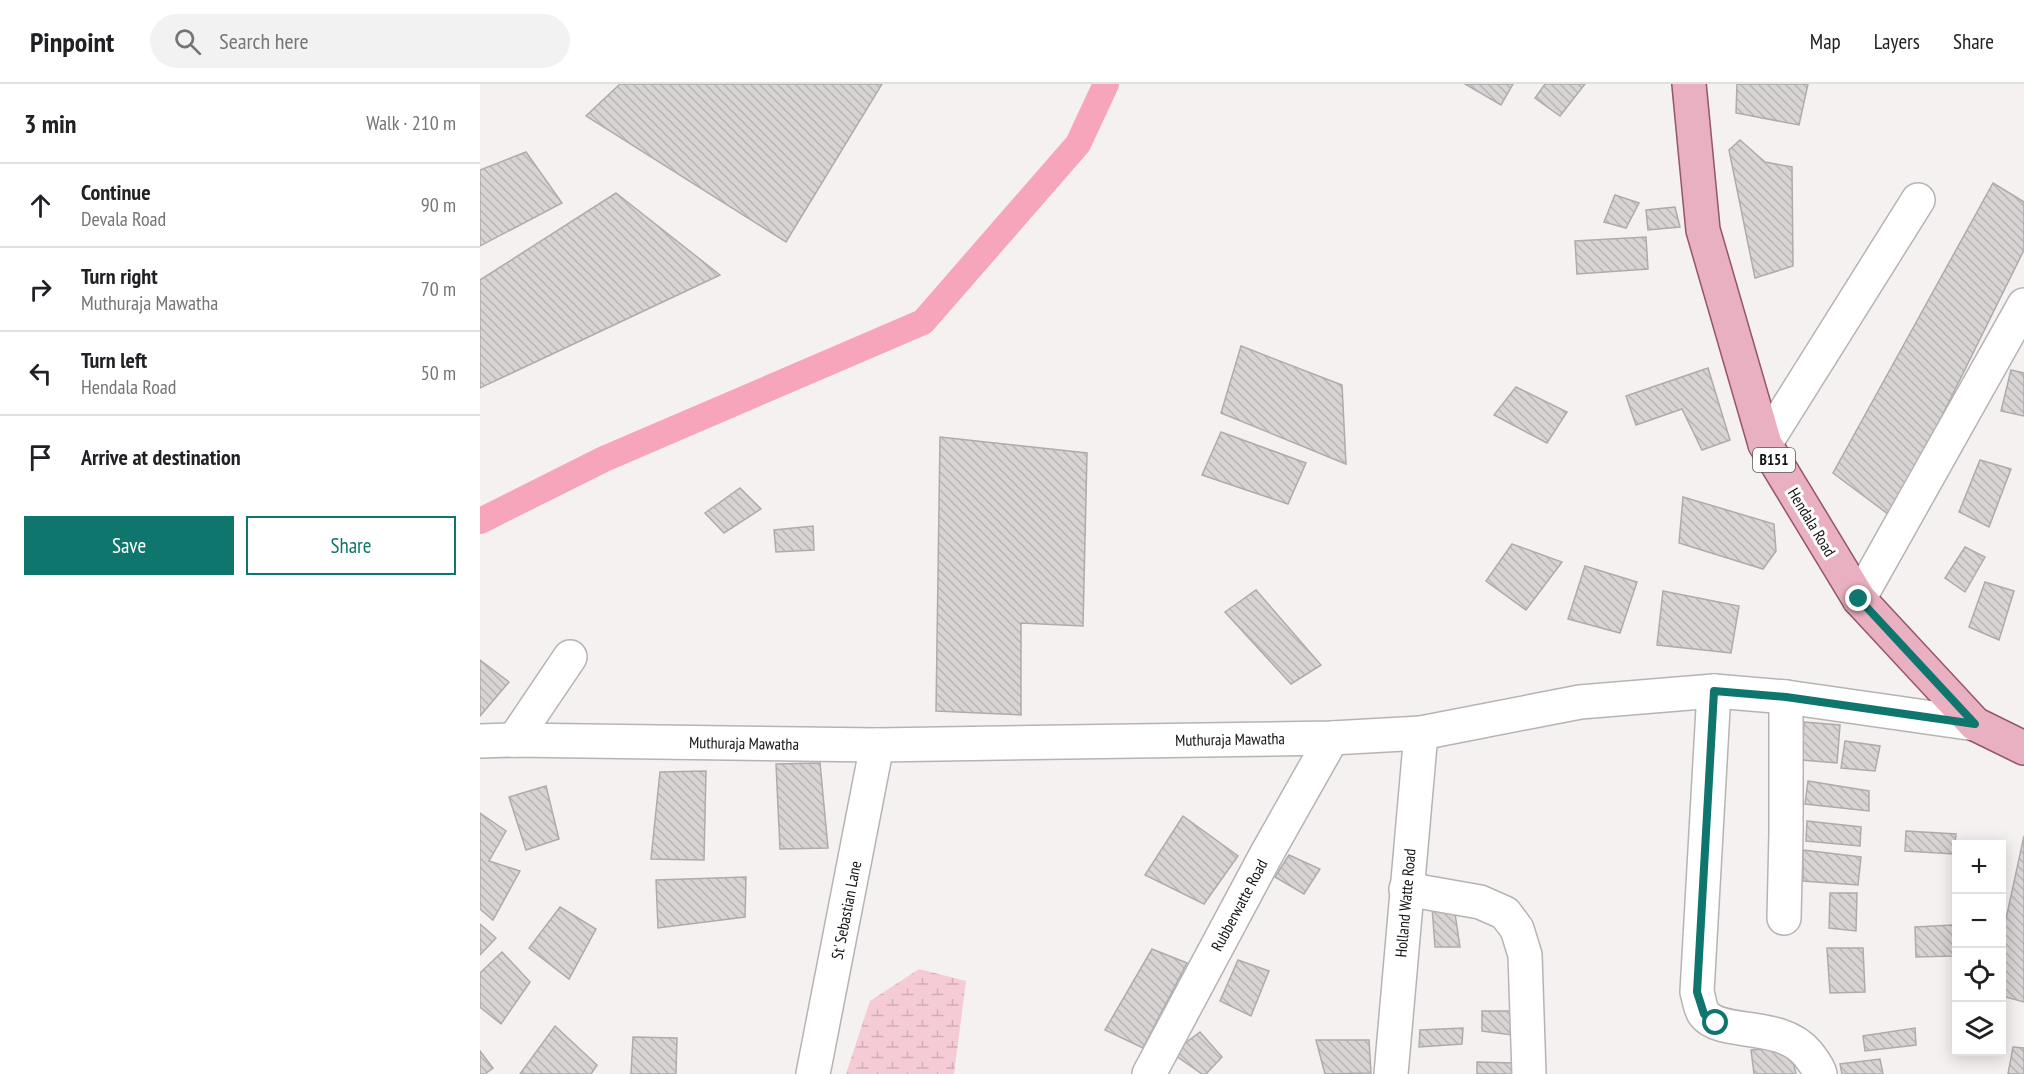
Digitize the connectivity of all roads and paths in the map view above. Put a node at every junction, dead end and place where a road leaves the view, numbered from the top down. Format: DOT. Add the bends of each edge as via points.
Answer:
graph roads {
  1 [pos="1689,84"];
  2 [pos="1918,200"];
  3 [pos="2024,305"];
  4 [pos="1765,444"];
  5 [pos="1859,599"];
  6 [pos="570,657"];
  7 [pos="1714,691"];
  8 [pos="1786,697"];
  9 [pos="1975,724"];
  10 [pos="1421,733"];
  11 [pos="1332,738"];
  12 [pos="514,740"];
  13 [pos="480,741"];
  14 [pos="877,744"];
  15 [pos="2024,748"];
  16 [pos="1406,889"];
  17 [pos="1785,918"];
  18 [pos="813,1074"];
  19 [pos="1149,1074"];
  20 [pos="1390,1074"];
  21 [pos="1528,1074"];
  22 [pos="1820,1074"];
  1 -- 4 [label="main road, Hendala Road / B151" via="1703,230"];
  2 -- 4 [label="street"];
  3 -- 5 [label="street"];
  4 -- 5 [label="main road, Hendala Road / B151"];
  5 -- 9 [label="main road, Hendala Road / B151"];
  6 -- 12 [label="street"];
  7 -- 8 [label="street, Muthuraja Mawatha"];
  7 -- 10 [label="street, Muthuraja Mawatha" via="1580,702"];
  7 -- 22 [label="street" via="1697,992 1704,1014 1716,1023 1781,1036 1801,1046"];
  8 -- 9 [label="street, Muthuraja Mawatha"];
  8 -- 17 [label="street"];
  9 -- 15 [label="main road, Hendala Road / B151"];
  10 -- 11 [label="street, Muthuraja Mawatha"];
  10 -- 16 [label="street, Holland Watte Road"];
  11 -- 14 [label="street, Muthuraja Mawatha"];
  11 -- 19 [label="street, Rubberwatte Road"];
  12 -- 13 [label="street, Muthuraja Mawatha"];
  12 -- 14 [label="street, Muthuraja Mawatha"];
  14 -- 18 [label="street, St' Sebastian Lane"];
  16 -- 20 [label="street, Holland Watte Road"];
  16 -- 21 [label="street" via="1480,902 1505,914 1517,929 1526,955"];
}
